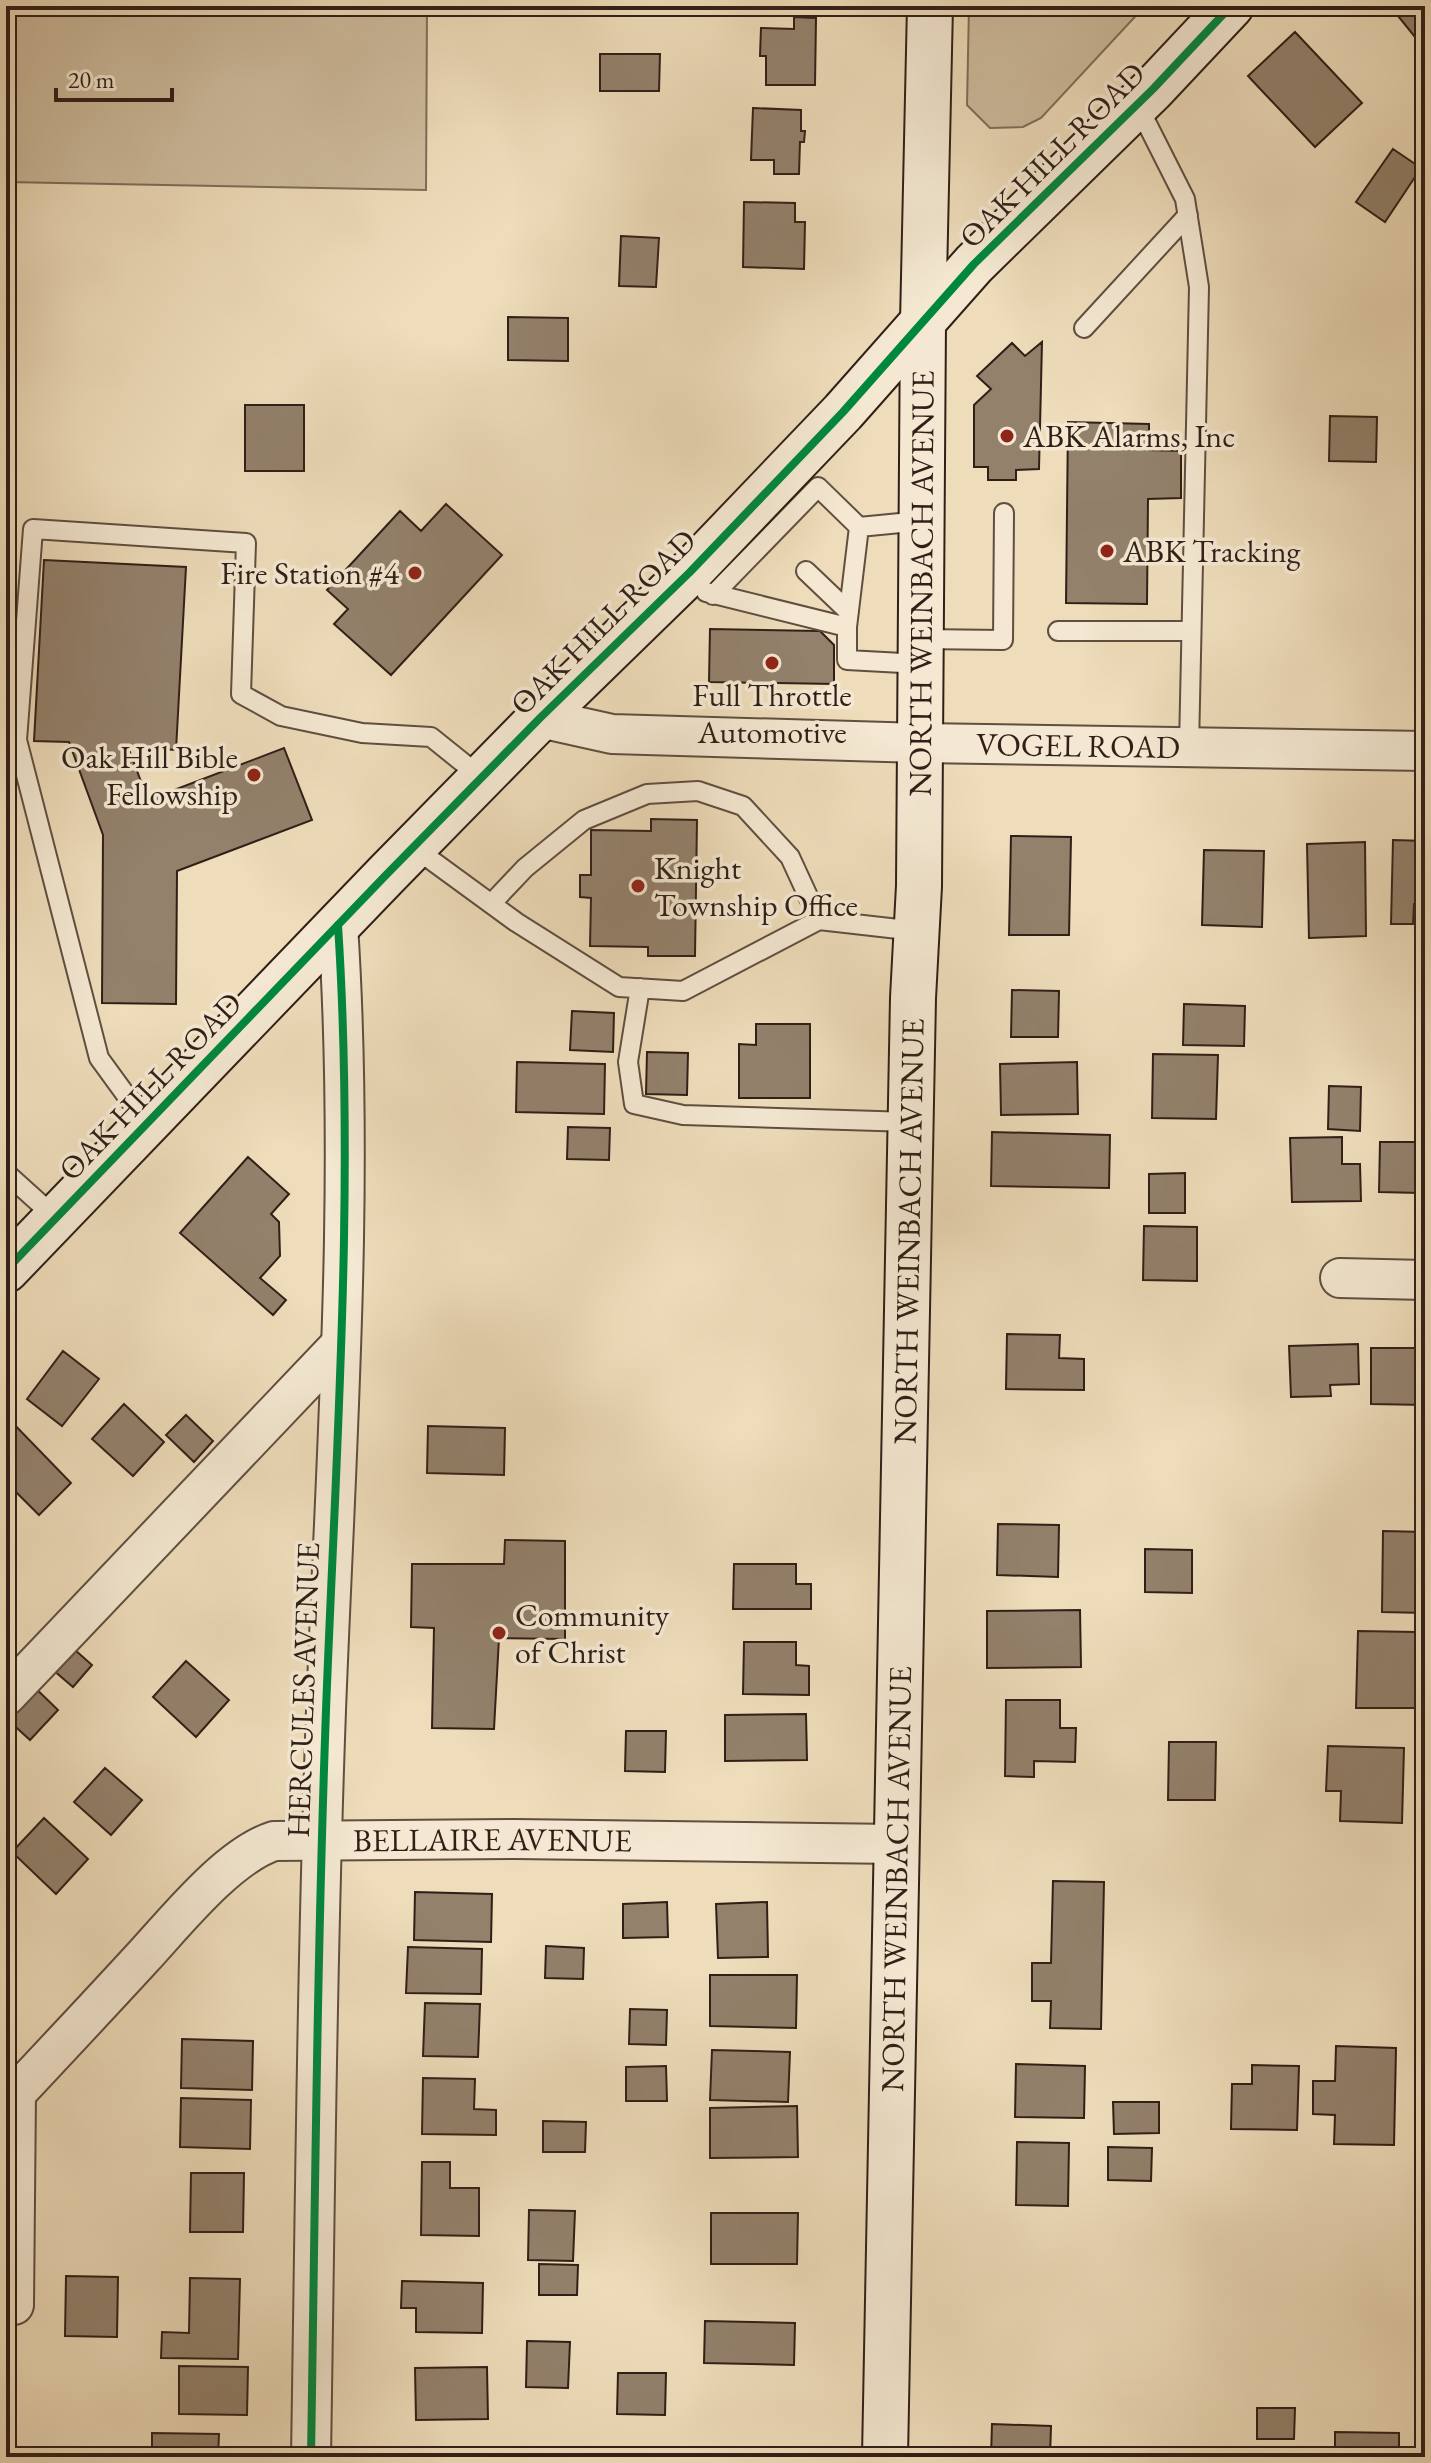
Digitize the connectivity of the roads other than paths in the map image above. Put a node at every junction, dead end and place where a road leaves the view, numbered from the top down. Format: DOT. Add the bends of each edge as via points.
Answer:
graph roads {
  1 [pos="930,6"];
  2 [pos="1231,6"];
  3 [pos="1137,104"];
  4 [pos="1188,215"];
  5 [pos="923,322"];
  6 [pos="1084,328"];
  7 [pos="807,474"];
  8 [pos="1004,513"];
  9 [pos="921,521"];
  10 [pos="859,527"];
  11 [pos="806,571"];
  12 [pos="697,588"];
  13 [pos="848,619"];
  14 [pos="1058,631"];
  15 [pos="1191,631"];
  16 [pos="921,651"];
  17 [pos="540,718"];
  18 [pos="921,743"];
  19 [pos="1189,747"];
  20 [pos="1425,751"];
  21 [pos="482,778"];
  22 [pos="410,852"];
  23 [pos="491,904"];
  24 [pos="819,920"];
  25 [pos="338,925"];
  26 [pos="916,931"];
  27 [pos="640,988"];
  28 [pos="911,1122"];
  29 [pos="147,1124"];
  30 [pos="6,1173"];
  31 [pos="56,1218"];
  32 [pos="6,1270"];
  33 [pos="1340,1278"];
  34 [pos="1425,1280"];
  35 [pos="340,1345"];
  36 [pos="6,1696"];
  37 [pos="321,1839"];
  38 [pos="897,1844"];
  39 [pos="11,2098"];
  40 [pos="6,2303"];
  41 [pos="311,2457"];
  42 [pos="885,2457"];
  1 -- 5 [label="main road, NORTH WEINBACH AVENUE"];
  2 -- 3 [label="main road, OAK HILL ROAD"];
  3 -- 4 [label="lane"];
  3 -- 5 [label="main road, OAK HILL ROAD" via="974,264"];
  4 -- 6 [label="lane"];
  4 -- 15 [label="lane" via="1199,287"];
  5 -- 7 [label="main road, OAK HILL ROAD"];
  5 -- 9 [label="main road, NORTH WEINBACH AVENUE"];
  7 -- 10 [label="lane"];
  7 -- 12 [label="main road, OAK HILL ROAD"];
  7 -- 12 [label="lane" via="773,537"];
  8 -- 16 [label="lane" via="1003,640"];
  9 -- 10 [label="lane"];
  9 -- 16 [label="main road, NORTH WEINBACH AVENUE"];
  10 -- 13 [label="lane"];
  11 -- 13 [label="lane"];
  12 -- 13 [label="lane"];
  12 -- 17 [label="main road, OAK HILL ROAD"];
  13 -- 16 [label="lane" via="847,660"];
  14 -- 15 [label="lane"];
  15 -- 19 [label="lane"];
  16 -- 18 [label="main road, NORTH WEINBACH AVENUE"];
  17 -- 18 [label="street, VOGEL ROAD" via="612,734"];
  17 -- 21 [label="main road, OAK HILL ROAD"];
  18 -- 19 [label="street, VOGEL ROAD"];
  18 -- 26 [label="main road, NORTH WEINBACH AVENUE"];
  19 -- 20 [label="street, VOGEL ROAD"];
  21 -- 22 [label="main road, OAK HILL ROAD"];
  21 -- 29 [label="lane" via="431,737 362,733 281,716 241,694 246,543 33,529 17,740 99,1058"];
  22 -- 23 [label="lane" via="427,857"];
  22 -- 25 [label="main road, OAK HILL ROAD"];
  23 -- 24 [label="lane" via="584,820 647,794 698,791 743,806 790,857"];
  23 -- 27 [label="lane" via="619,987"];
  24 -- 26 [label="lane"];
  24 -- 27 [label="lane" via="683,991"];
  25 -- 29 [label="main road, OAK HILL ROAD"];
  25 -- 35 [label="street, HERCULES AVENUE" via="346,1199"];
  26 -- 28 [label="main road, NORTH WEINBACH AVENUE"];
  27 -- 28 [label="lane" via="628,1062 634,1104 683,1115"];
  28 -- 38 [label="main road, NORTH WEINBACH AVENUE"];
  29 -- 31 [label="main road, OAK HILL ROAD"];
  30 -- 31 [label="lane"];
  31 -- 32 [label="main road, OAK HILL ROAD"];
  33 -- 34 [label="street"];
  35 -- 36 [label="street"];
  35 -- 37 [label="street, HERCULES AVENUE"];
  37 -- 38 [label="street, BELLAIRE AVENUE"];
  37 -- 39 [label="street, BELLAIRE AVENUE" via="274,1841 244,1855"];
  37 -- 41 [label="street, HERCULES AVENUE"];
  38 -- 42 [label="main road, NORTH WEINBACH AVENUE"];
  39 -- 40 [label="street" via="14,2305"];
}
